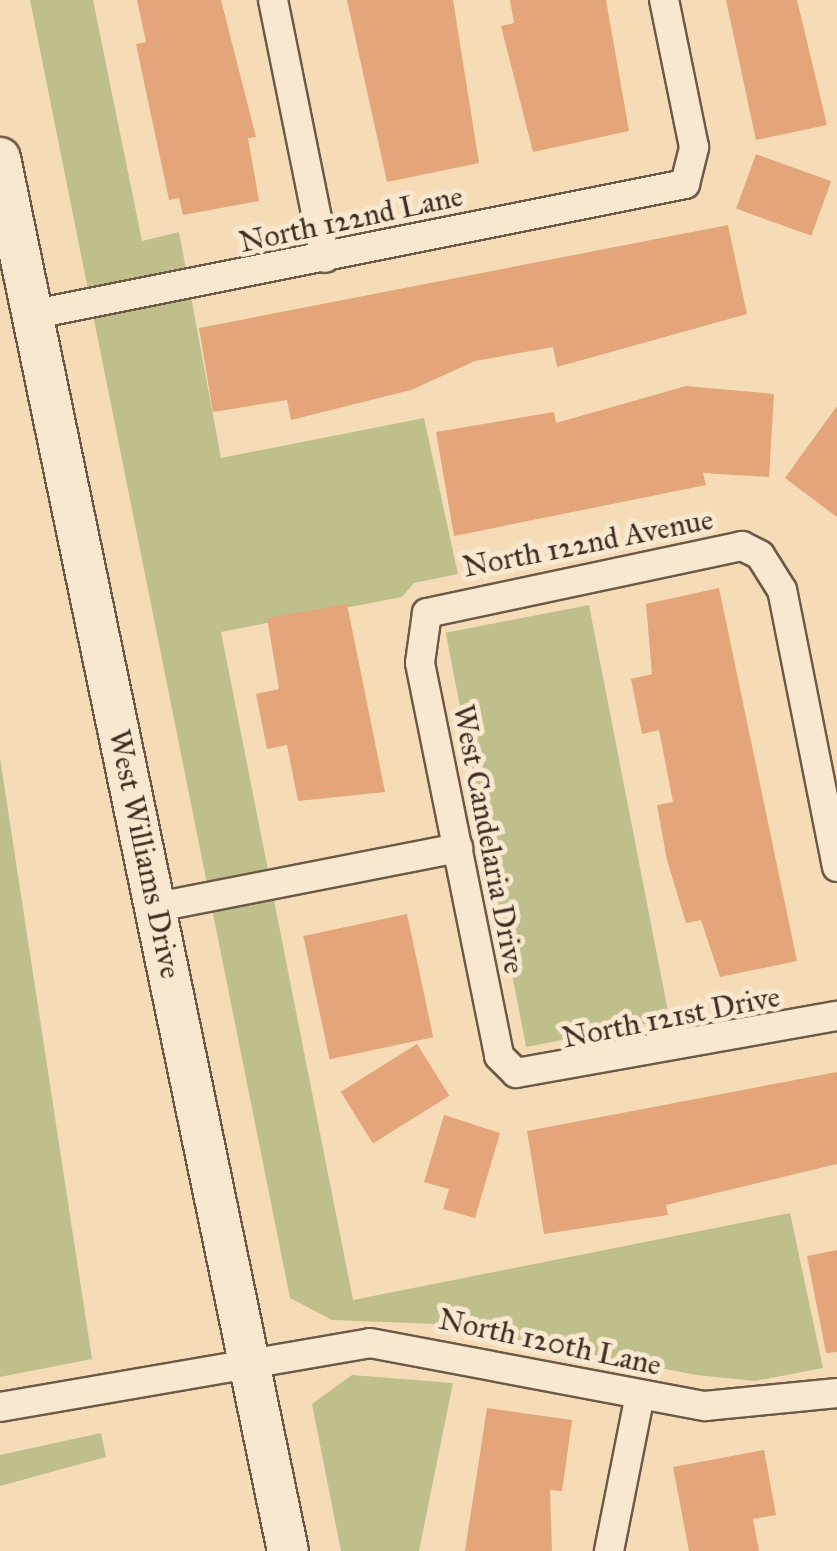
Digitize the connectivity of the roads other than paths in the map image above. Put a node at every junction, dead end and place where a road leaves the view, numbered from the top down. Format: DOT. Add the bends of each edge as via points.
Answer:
graph roads {
  1 [pos="273,0"];
  2 [pos="664,0"];
  3 [pos="0,158"];
  4 [pos="325,258"];
  5 [pos="30,315"];
  6 [pos="427,613"];
  7 [pos="458,848"];
  8 [pos="837,867"];
  9 [pos="156,907"];
  10 [pos="837,1016"];
  11 [pos="516,1073"];
  12 [pos="250,1360"];
  13 [pos="837,1393"];
  14 [pos="640,1394"];
  15 [pos="0,1407"];
  16 [pos="288,1551"];
  17 [pos="610,1551"];
  1 -- 4 [label="street"];
  2 -- 4 [label="street, North 122nd Lane" via="694,147 685,184"];
  3 -- 5 [label="main road, West Williams Drive"];
  4 -- 5 [label="street, North 122nd Lane"];
  5 -- 9 [label="main road, West Williams Drive"];
  6 -- 7 [label="street, West Candelaria Drive" via="420,663"];
  6 -- 8 [label="street, North 122nd Avenue" via="742,546 760,555 782,590"];
  7 -- 9 [label="street"];
  7 -- 11 [label="street, West Candelaria Drive" via="499,1056"];
  9 -- 12 [label="main road, West Williams Drive"];
  10 -- 11 [label="street, North 121st Drive"];
  12 -- 14 [label="street, North 120th Lane" via="398,1345"];
  12 -- 15 [label="street, North 120th Lane"];
  12 -- 16 [label="main road, West Williams Drive"];
  13 -- 14 [label="street, North 120th Lane" via="752,1408"];
  14 -- 17 [label="street"];
}
